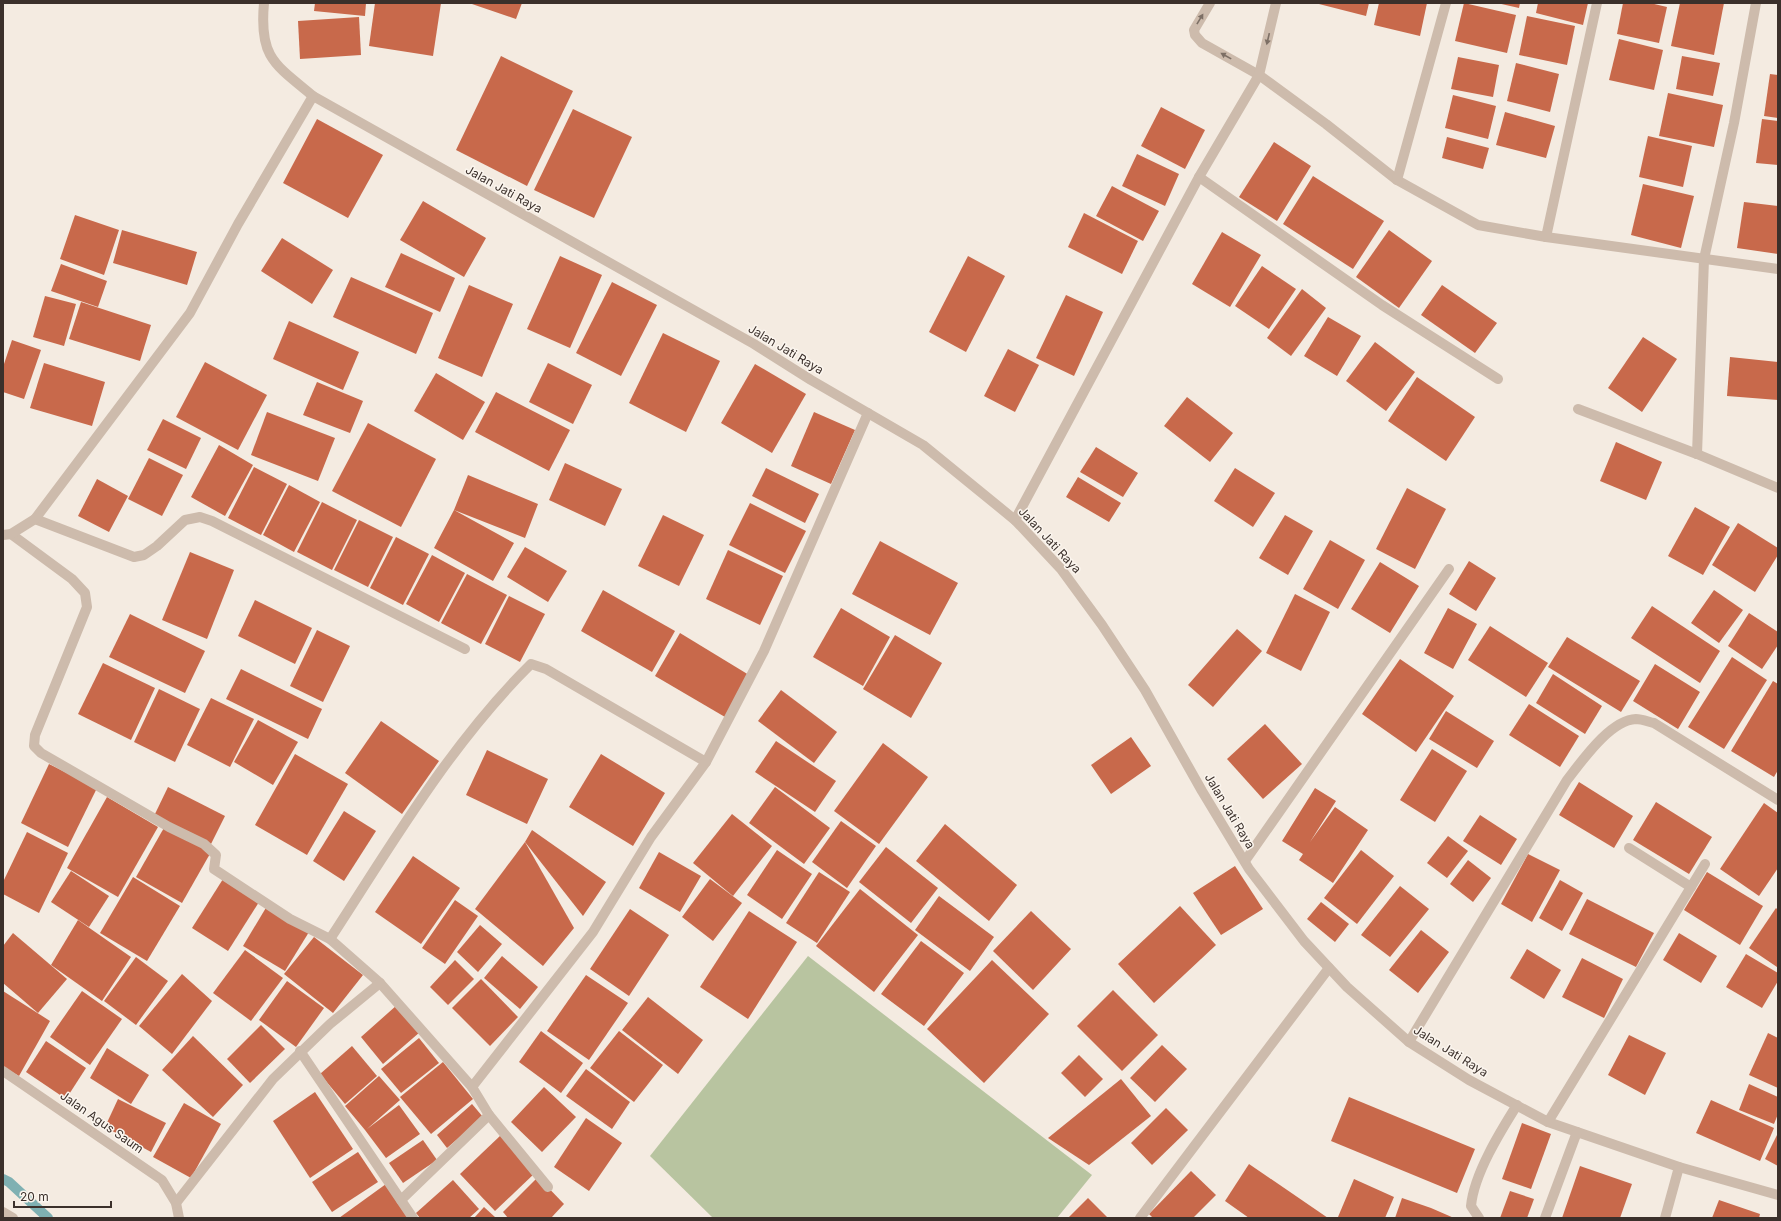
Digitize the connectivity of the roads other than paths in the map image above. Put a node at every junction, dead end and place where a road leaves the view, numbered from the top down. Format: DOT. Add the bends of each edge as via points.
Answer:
graph roads {
  1 [pos="264,3"];
  2 [pos="1210,3"];
  3 [pos="1276,3"];
  4 [pos="1446,3"];
  5 [pos="1597,3"];
  6 [pos="1756,3"];
  7 [pos="1259,75"];
  8 [pos="313,96"];
  9 [pos="1199,177"];
  10 [pos="1397,180"];
  11 [pos="1546,237"];
  12 [pos="1704,260"];
  13 [pos="1778,269"];
  14 [pos="1498,379"];
  15 [pos="1578,409"];
  16 [pos="868,414"];
  17 [pos="1697,454"];
  18 [pos="1778,488"];
  19 [pos="35,519"];
  20 [pos="1015,520"];
  21 [pos="7,534"];
  22 [pos="1448,569"];
  23 [pos="465,649"];
  24 [pos="706,762"];
  25 [pos="1778,800"];
  26 [pos="1629,848"];
  27 [pos="1245,860"];
  28 [pos="1705,864"];
  29 [pos="1691,887"];
  30 [pos="330,939"];
  31 [pos="1329,968"];
  32 [pos="380,983"];
  33 [pos="1409,1042"];
  34 [pos="300,1051"];
  35 [pos="3,1071"];
  36 [pos="472,1087"];
  37 [pos="1517,1105"];
  38 [pos="489,1115"];
  39 [pos="1548,1122"];
  40 [pos="1577,1132"];
  41 [pos="1679,1167"];
  42 [pos="548,1187"];
  43 [pos="1778,1195"];
  44 [pos="401,1200"];
  45 [pos="176,1203"];
  46 [pos="3,1212"];
  47 [pos="13,1218"];
  48 [pos="179,1218"];
  49 [pos="413,1218"];
  50 [pos="1140,1218"];
  51 [pos="1479,1218"];
  52 [pos="1545,1218"];
  53 [pos="1665,1218"];
  1 -- 8 [label="street, Jalan Jati Raya" via="262,26 266,48 280,69"];
  7 -- 2 [label="street, one-way" via="1202,43 1195,35 1194,30"];
  3 -- 7 [label="street, one-way"];
  4 -- 10 [label="street"];
  5 -- 11 [label="street"];
  6 -- 12 [label="street" via="1734,123"];
  7 -- 9 [label="street"];
  7 -- 10 [label="street"];
  8 -- 16 [label="street, Jalan Jati Raya" via="754,344"];
  8 -- 19 [label="street" via="238,224 190,313"];
  9 -- 14 [label="street" via="1382,305"];
  9 -- 20 [label="street"];
  10 -- 11 [label="street" via="1478,225"];
  11 -- 12 [label="street"];
  12 -- 13 [label="street"];
  12 -- 17 [label="street"];
  15 -- 17 [label="street"];
  16 -- 20 [label="street, Jalan Jati Raya" via="923,445"];
  16 -- 24 [label="street" via="764,651"];
  17 -- 18 [label="street"];
  19 -- 21 [label="street"];
  19 -- 23 [label="street" via="134,557 144,555 157,546 185,520 200,517"];
  20 -- 27 [label="street, Jalan Jati Raya" via="1061,569 1102,625 1145,690 1202,791"];
  21 -- 30 [label="street" via="72,579 85,593 87,607 35,735 34,746 41,753 169,827 204,844 216,855 214,869 290,919"];
  22 -- 27 [label="street"];
  24 -- 30 [label="street" via="546,669 531,664 442,768"];
  24 -- 36 [label="street" via="652,837 593,932"];
  25 -- 33 [label="street" via="1654,723 1637,719 1622,722 1598,742 1567,780"];
  26 -- 29 [label="street"];
  27 -- 31 [label="street, Jalan Jati Raya" via="1304,941"];
  28 -- 29 [label="street"];
  29 -- 39 [label="street"];
  30 -- 32 [label="street"];
  31 -- 33 [label="street, Jalan Jati Raya"];
  31 -- 50 [label="street"];
  32 -- 34 [label="street"];
  32 -- 36 [label="street"];
  33 -- 37 [label="street, Jalan Jati Raya" via="1470,1080"];
  34 -- 44 [label="street"];
  34 -- 45 [label="street" via="273,1079"];
  35 -- 45 [label="street, Jalan Agus Saum" via="162,1180"];
  36 -- 38 [label="street"];
  37 -- 39 [label="street, Jalan Jati Raya"];
  37 -- 51 [label="street" via="1501,1130 1475,1188 1471,1206"];
  38 -- 42 [label="street"];
  38 -- 44 [label="street"];
  39 -- 40 [label="street, Jalan Jati Raya"];
  40 -- 41 [label="street, Jalan Jati Raya"];
  40 -- 52 [label="street"];
  41 -- 43 [label="street, Jalan Jati Raya"];
  41 -- 53 [label="street"];
  44 -- 49 [label="street"];
  45 -- 48 [label="street"];
  46 -- 47 [label="street"];
}
